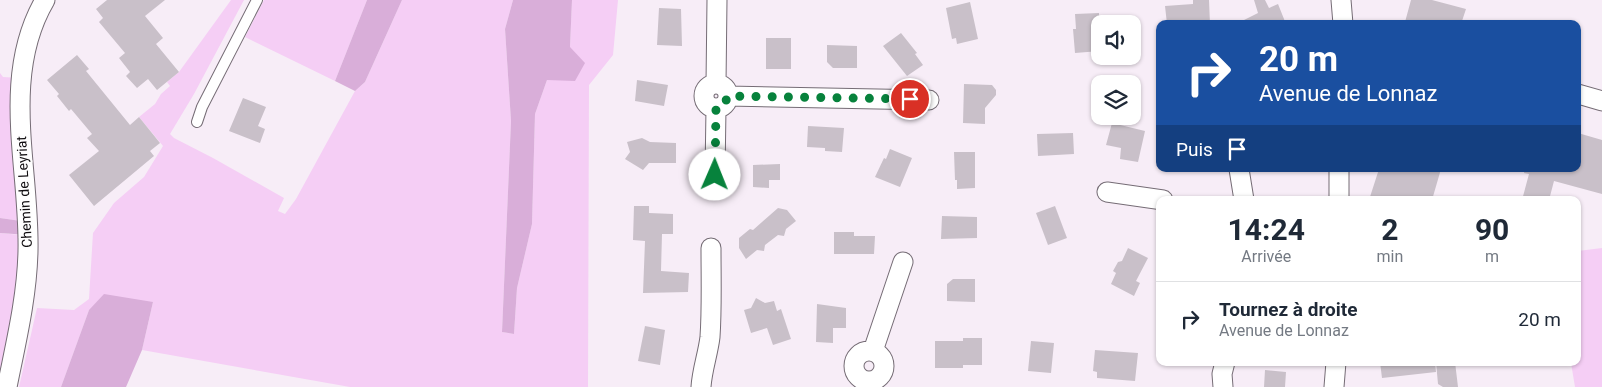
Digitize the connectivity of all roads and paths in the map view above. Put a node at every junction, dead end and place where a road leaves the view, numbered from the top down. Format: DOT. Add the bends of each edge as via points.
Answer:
graph roads {
  1 [pos="45,0"];
  2 [pos="257,0"];
  3 [pos="717,0"];
  4 [pos="1341,0"];
  5 [pos="1343,20"];
  6 [pos="1581,95"];
  7 [pos="720,96"];
  8 [pos="929,100"];
  9 [pos="1602,101"];
  10 [pos="197,122"];
  11 [pos="1239,172"];
  12 [pos="1339,172"];
  13 [pos="715,175"];
  14 [pos="1107,192"];
  15 [pos="1243,196"];
  16 [pos="1339,196"];
  17 [pos="1156,199"];
  18 [pos="710,248"];
  19 [pos="903,262"];
  20 [pos="1224,366"];
  21 [pos="1336,366"];
  22 [pos="869,384"];
  23 [pos="7,387"];
  24 [pos="701,387"];
  25 [pos="1223,387"];
  26 [pos="1334,387"];
  1 -- 23 [label="street, Chemin de Leyriat" via="27,44 21,78 20,128 28,252 24,294"];
  2 -- 10 [label="lane"];
  3 -- 7 [label="street"];
  4 -- 5 [label="street"];
  6 -- 9 [label="street"];
  7 -- 8 [label="street"];
  7 -- 13 [label="street"];
  11 -- 15 [label="street"];
  12 -- 16 [label="street"];
  14 -- 17 [label="street"];
  18 -- 24 [label="street" via="710,338"];
  19 -- 22 [label="street" via="873,351 881,357 883,367 879,377"];
  20 -- 25 [label="street"];
  21 -- 26 [label="street"];
}
